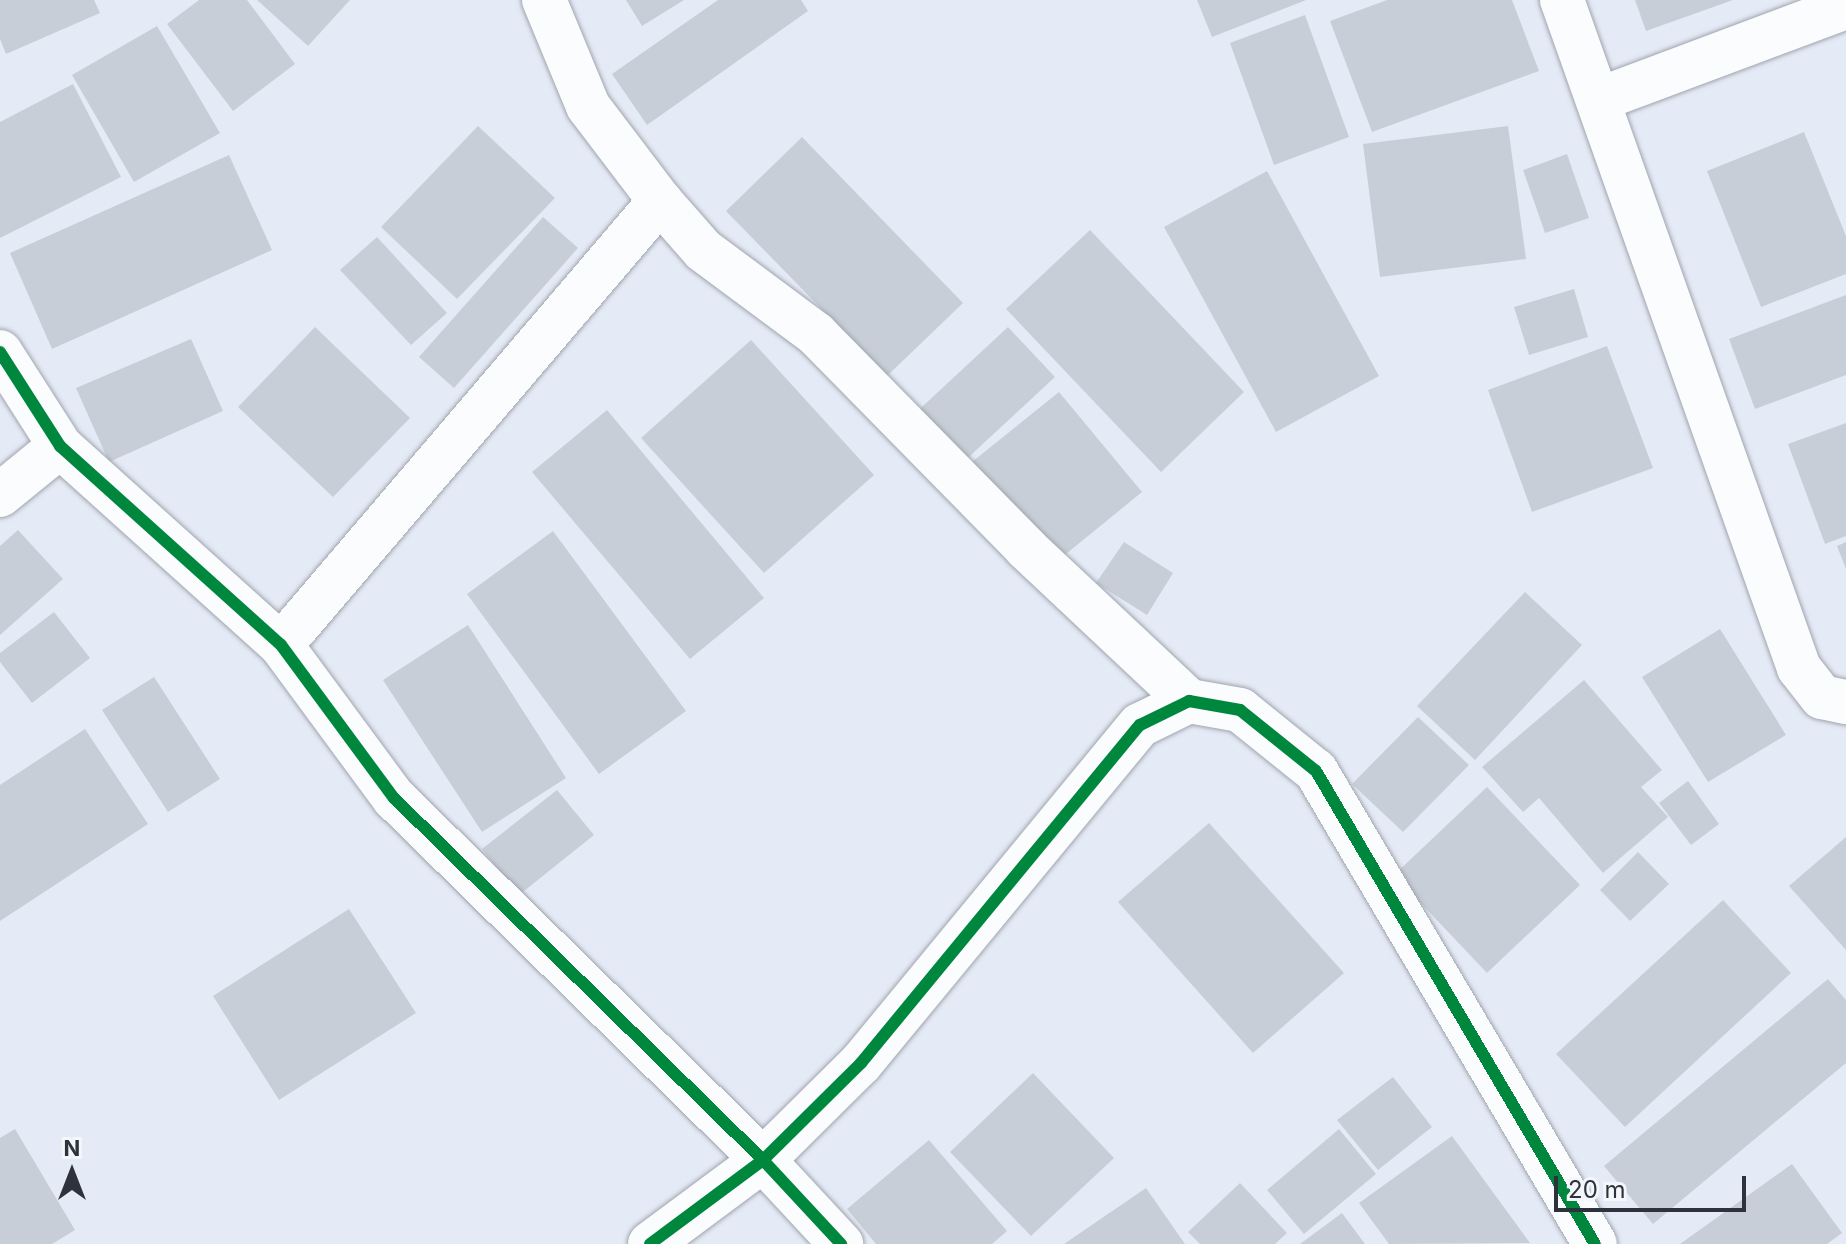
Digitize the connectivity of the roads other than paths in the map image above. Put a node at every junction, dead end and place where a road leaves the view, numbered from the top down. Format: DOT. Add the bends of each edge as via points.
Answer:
graph roads {
  1 [pos="544,0"];
  2 [pos="1562,0"];
  3 [pos="1846,7"];
  4 [pos="1600,99"];
  5 [pos="660,201"];
  6 [pos="0,352"];
  7 [pos="60,446"];
  8 [pos="0,495"];
  9 [pos="281,645"];
  10 [pos="1189,701"];
  11 [pos="1846,702"];
  12 [pos="763,1160"];
  13 [pos="1577,1237"];
  14 [pos="650,1244"];
  15 [pos="841,1244"];
  1 -- 5 [label="street" via="588,106"];
  2 -- 4 [label="street"];
  3 -- 4 [label="street"];
  4 -- 11 [label="street" via="1799,668 1822,697"];
  5 -- 9 [label="street"];
  5 -- 10 [label="street" via="703,250 816,334 1026,548"];
  6 -- 7 [label="street"];
  7 -- 8 [label="street"];
  7 -- 9 [label="street"];
  9 -- 12 [label="street" via="394,798"];
  10 -- 12 [label="street" via="1140,725 861,1063"];
  10 -- 13 [label="street" via="1240,710 1316,771"];
  12 -- 14 [label="street"];
  12 -- 15 [label="street"];
}
